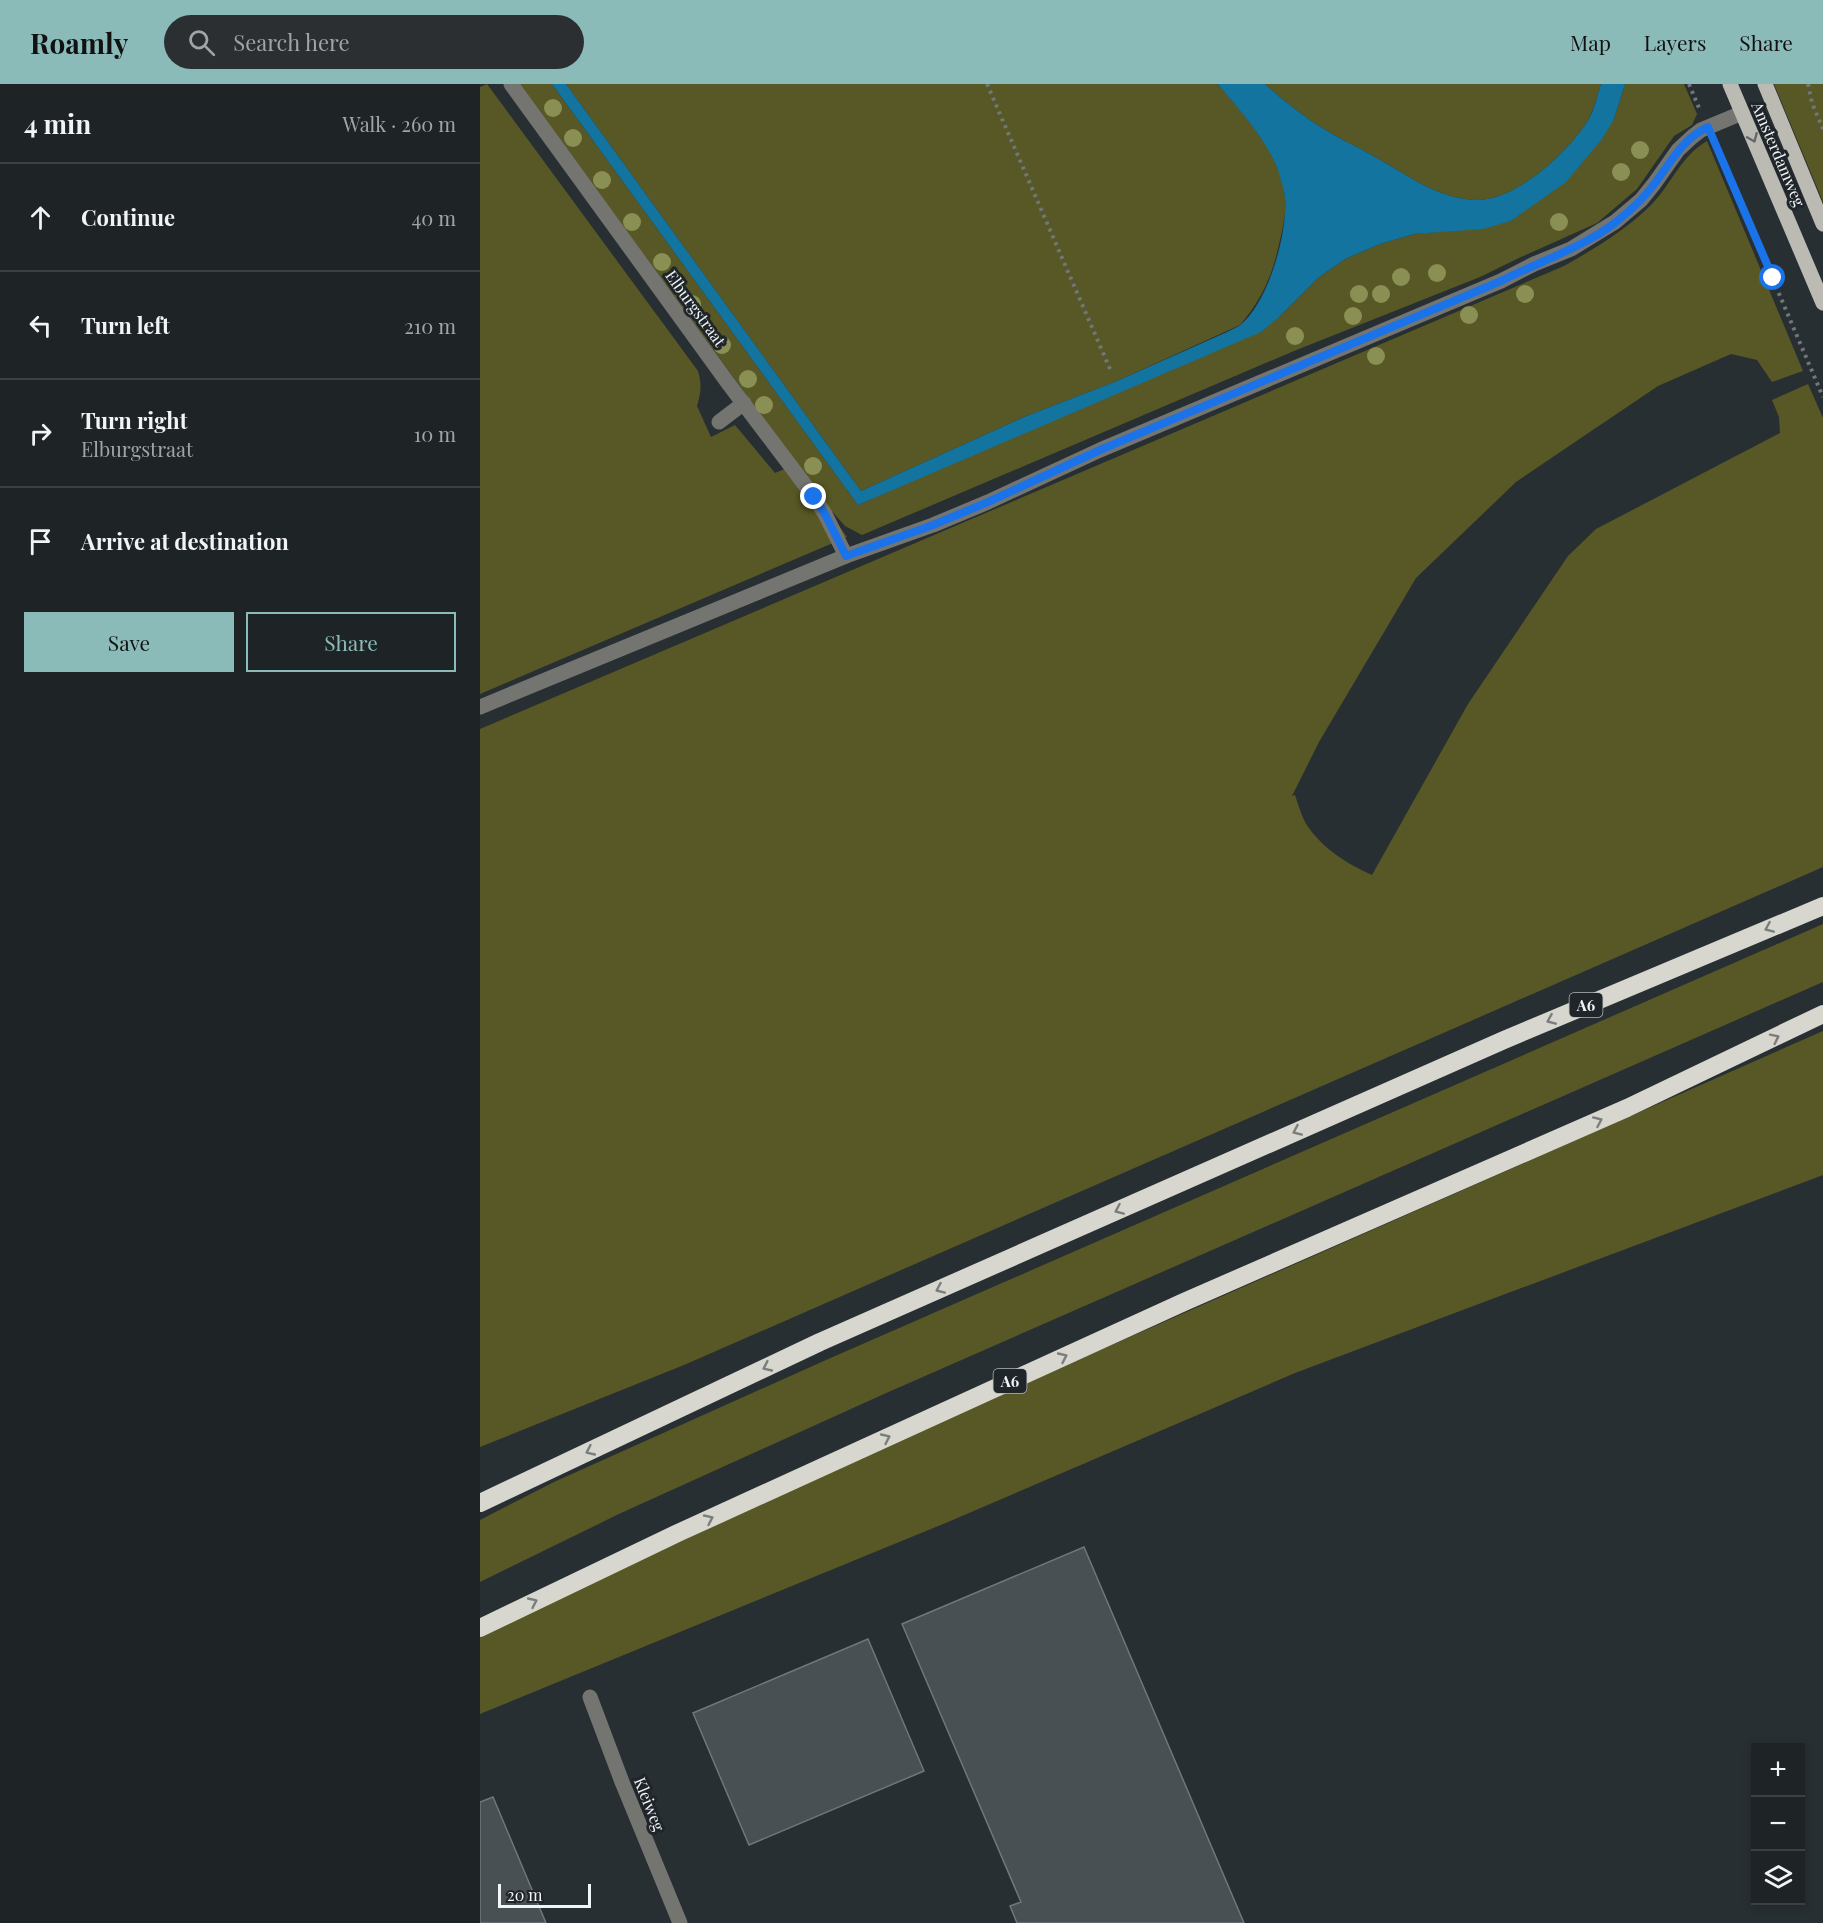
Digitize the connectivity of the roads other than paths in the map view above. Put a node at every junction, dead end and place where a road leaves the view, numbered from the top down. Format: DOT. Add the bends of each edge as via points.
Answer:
graph roads {
  1 [pos="511,84"];
  2 [pos="1730,84"];
  3 [pos="1765,84"];
  4 [pos="1742,113"];
  5 [pos="1823,224"];
  6 [pos="1823,303"];
  7 [pos="744,403"];
  8 [pos="719,422"];
  9 [pos="846,556"];
  10 [pos="480,707"];
  11 [pos="1823,906"];
  12 [pos="1823,1014"];
  13 [pos="480,1503"];
  14 [pos="480,1628"];
  15 [pos="590,1697"];
  16 [pos="680,1923"];
  1 -- 7 [label="street, Elburgstraat"];
  2 -- 4 [label="main road, Amsterdamweg"];
  3 -- 5 [label="main road"];
  4 -- 6 [label="main road, Amsterdamweg, one-way"];
  4 -- 9 [label="street" via="1692,137 1641,200 1615,222 1571,249 966,511"];
  7 -- 8 [label="street"];
  7 -- 9 [label="street, Elburgstraat" via="820,506"];
  9 -- 10 [label="street"];
  11 -- 13 [label="highway, A6, one-way" via="1482,1049 852,1328"];
  14 -- 12 [label="highway, A6, one-way" via="701,1522 1113,1334 1627,1108"];
  15 -- 16 [label="street, Kleiweg"];
}
